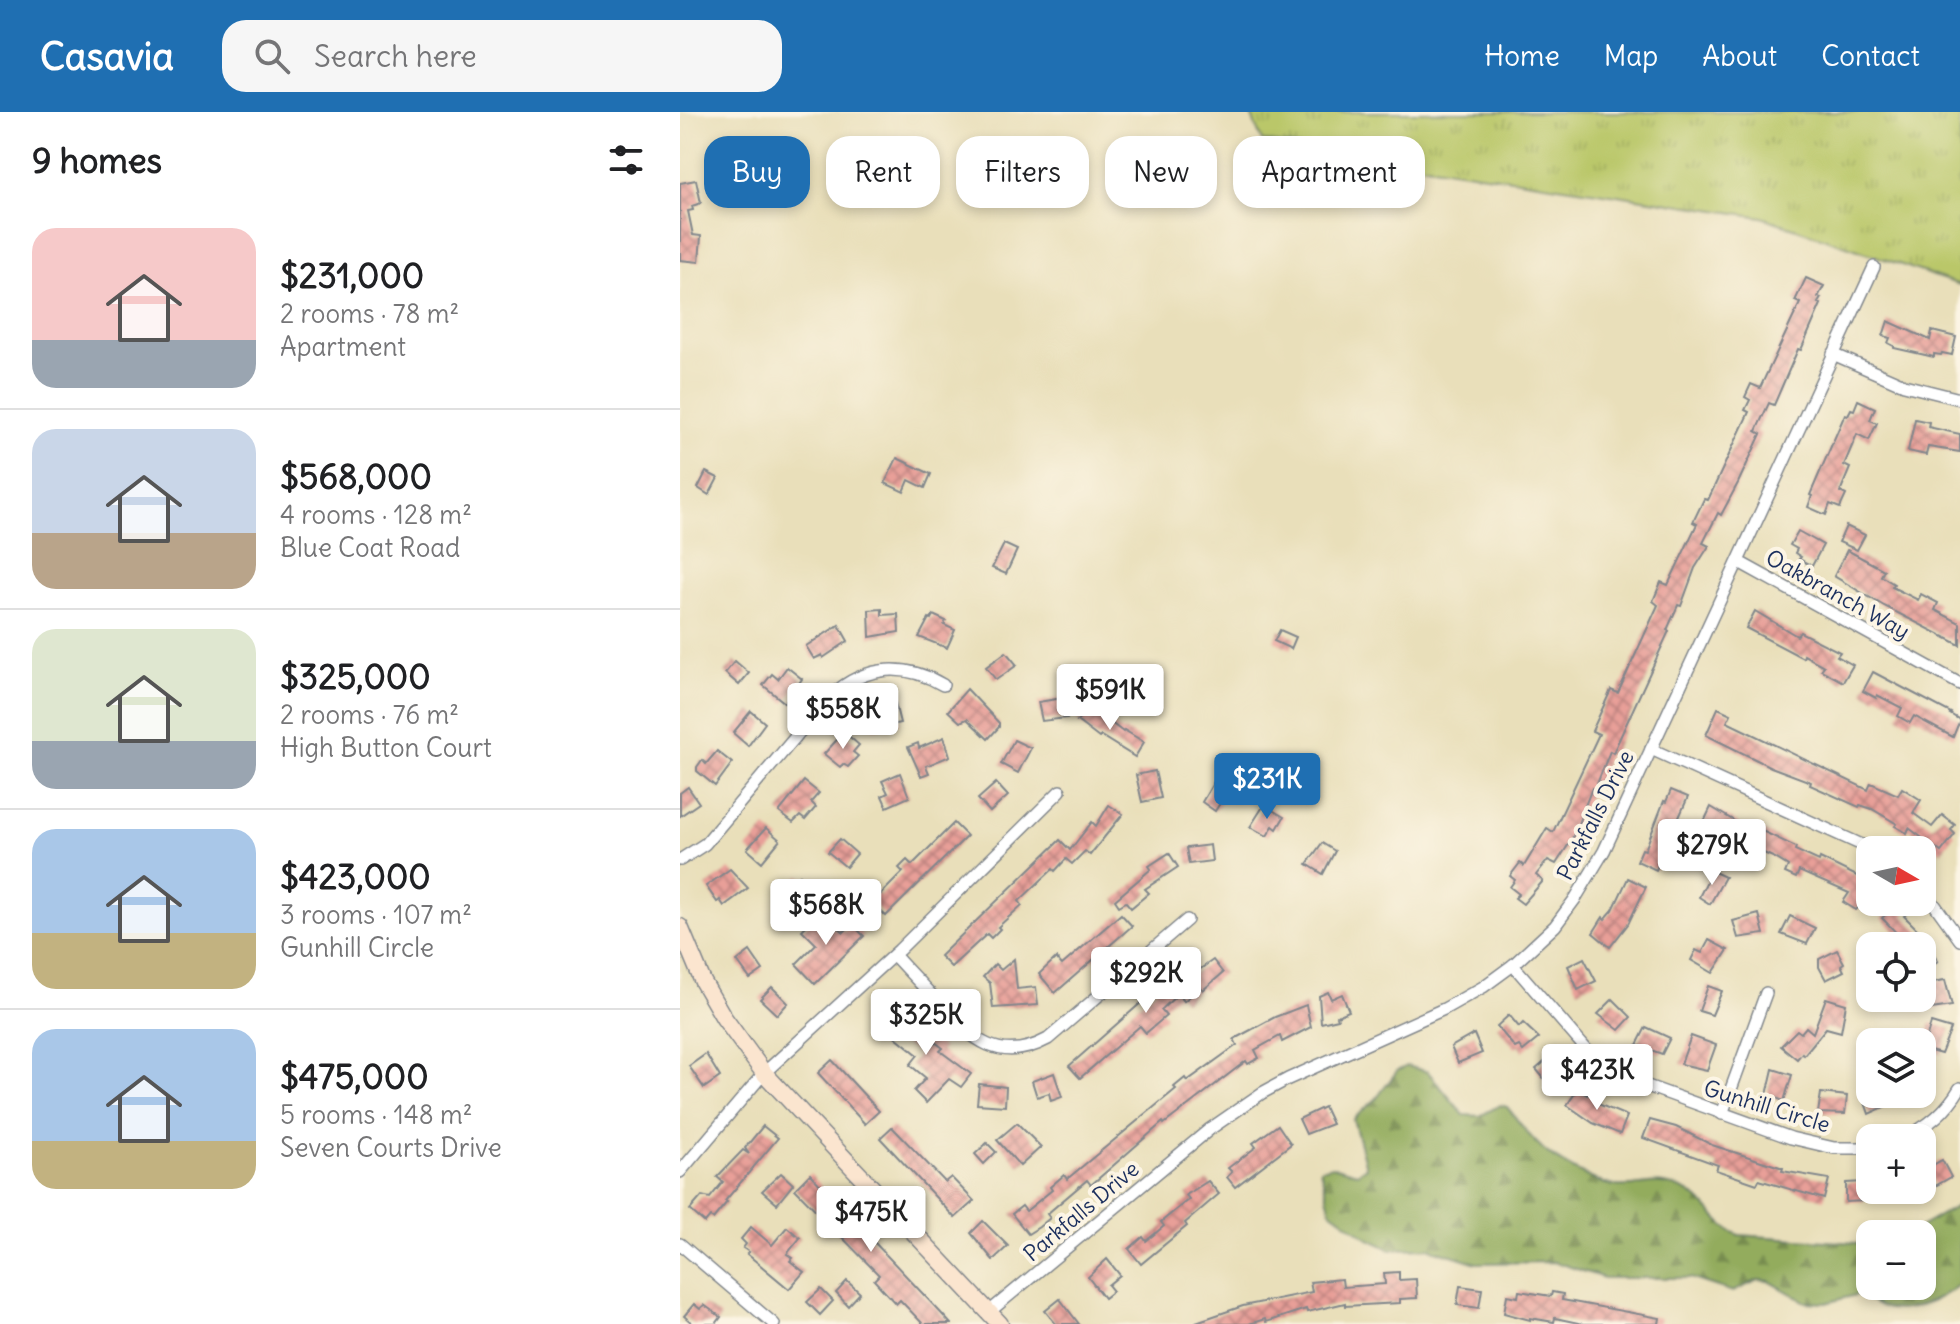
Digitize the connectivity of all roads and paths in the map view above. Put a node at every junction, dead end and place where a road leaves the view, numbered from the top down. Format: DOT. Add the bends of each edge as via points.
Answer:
graph roads {
  1 [pos="1874,267"];
  2 [pos="1833,354"];
  3 [pos="1960,399"];
  4 [pos="1739,562"];
  5 [pos="1960,684"];
  6 [pos="943,685"];
  7 [pos="1651,749"];
  8 [pos="1060,791"];
  9 [pos="1856,842"];
  10 [pos="680,860"];
  11 [pos="1936,907"];
  12 [pos="1187,920"];
  13 [pos="680,927"];
  14 [pos="1960,940"];
  15 [pos="894,955"];
  16 [pos="1513,965"];
  17 [pos="1766,993"];
  18 [pos="764,1073"];
  19 [pos="1960,1088"];
  20 [pos="1722,1114"];
  21 [pos="1929,1124"];
  22 [pos="1856,1147"];
  23 [pos="680,1172"];
  24 [pos="680,1244"];
  25 [pos="995,1318"];
  26 [pos="774,1324"];
  1 -- 2 [label="street, Parkfalls Drive"];
  2 -- 3 [label="street" via="1904,385"];
  2 -- 4 [label="street, Parkfalls Drive"];
  4 -- 5 [label="street, Oakbranch Way"];
  4 -- 7 [label="street, Parkfalls Drive"];
  6 -- 10 [label="street" via="883,670 849,681 825,702 705,844"];
  7 -- 9 [label="street"];
  7 -- 16 [label="street, Parkfalls Drive" via="1604,851 1575,899"];
  8 -- 15 [label="street"];
  11 -- 14 [label="street"];
  12 -- 15 [label="street" via="1048,1039 1020,1049 989,1046 970,1036"];
  13 -- 18 [label="street" via="703,982"];
  15 -- 18 [label="street"];
  16 -- 20 [label="street, Gunhill Circle" via="1603,1065"];
  16 -- 25 [label="street, Parkfalls Drive" via="1444,1009 1262,1093 1210,1129"];
  17 -- 20 [label="street"];
  18 -- 23 [label="street"];
  18 -- 25 [label="street"];
  19 -- 21 [label="street"];
  20 -- 22 [label="street, Gunhill Circle" via="1812,1144"];
  24 -- 26 [label="street"];
}
